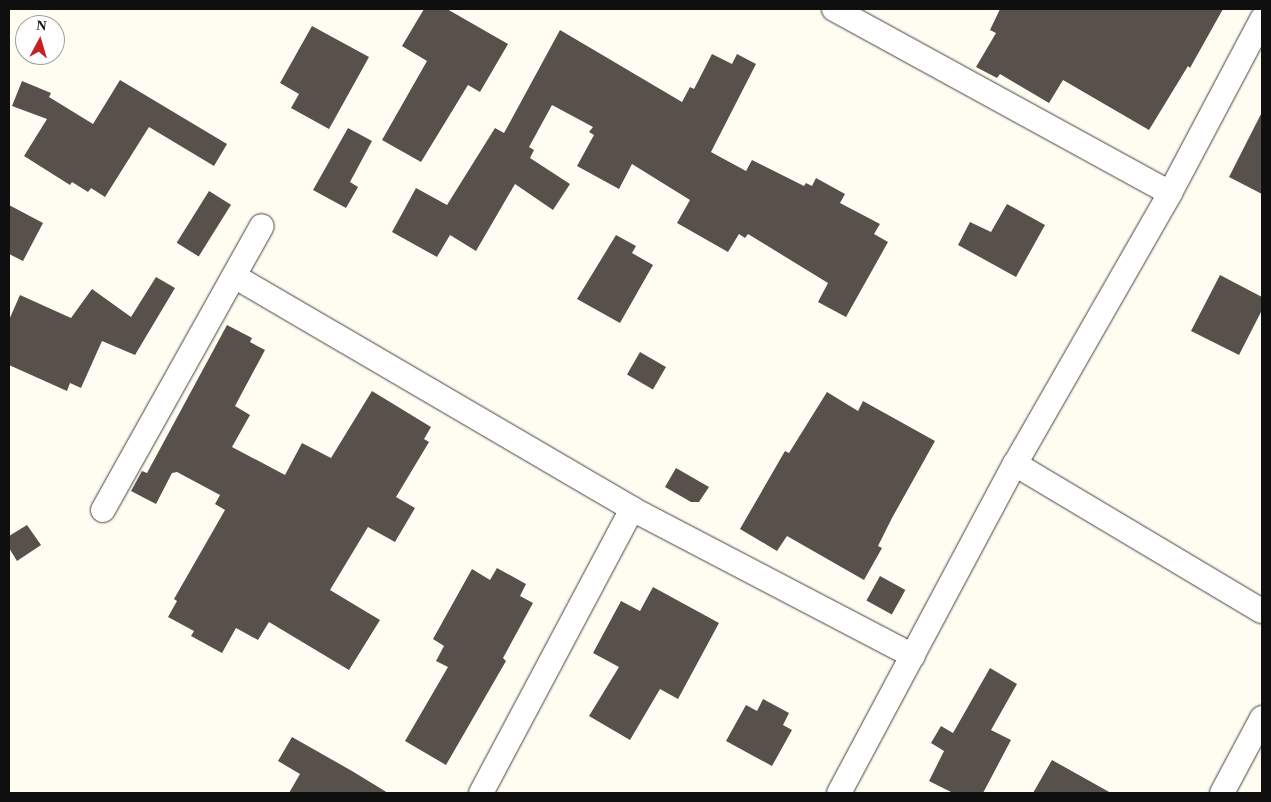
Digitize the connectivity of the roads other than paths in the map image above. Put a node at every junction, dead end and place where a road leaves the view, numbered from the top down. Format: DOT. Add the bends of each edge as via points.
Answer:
graph roads {
  1 [pos="834,9"];
  2 [pos="1262,19"];
  3 [pos="1170,192"];
  4 [pos="262,226"];
  5 [pos="234,276"];
  6 [pos="1014,464"];
  7 [pos="632,509"];
  8 [pos="103,510"];
  9 [pos="1262,611"];
  10 [pos="913,656"];
  11 [pos="1262,718"];
  12 [pos="481,793"];
  13 [pos="839,793"];
  14 [pos="1222,793"];
  1 -- 3 [label="street"];
  2 -- 3 [label="street"];
  3 -- 6 [label="street"];
  4 -- 5 [label="street"];
  5 -- 7 [label="street"];
  5 -- 8 [label="street"];
  6 -- 9 [label="street"];
  6 -- 10 [label="street"];
  7 -- 10 [label="street"];
  7 -- 12 [label="street"];
  10 -- 13 [label="street"];
  11 -- 14 [label="street"];
}
